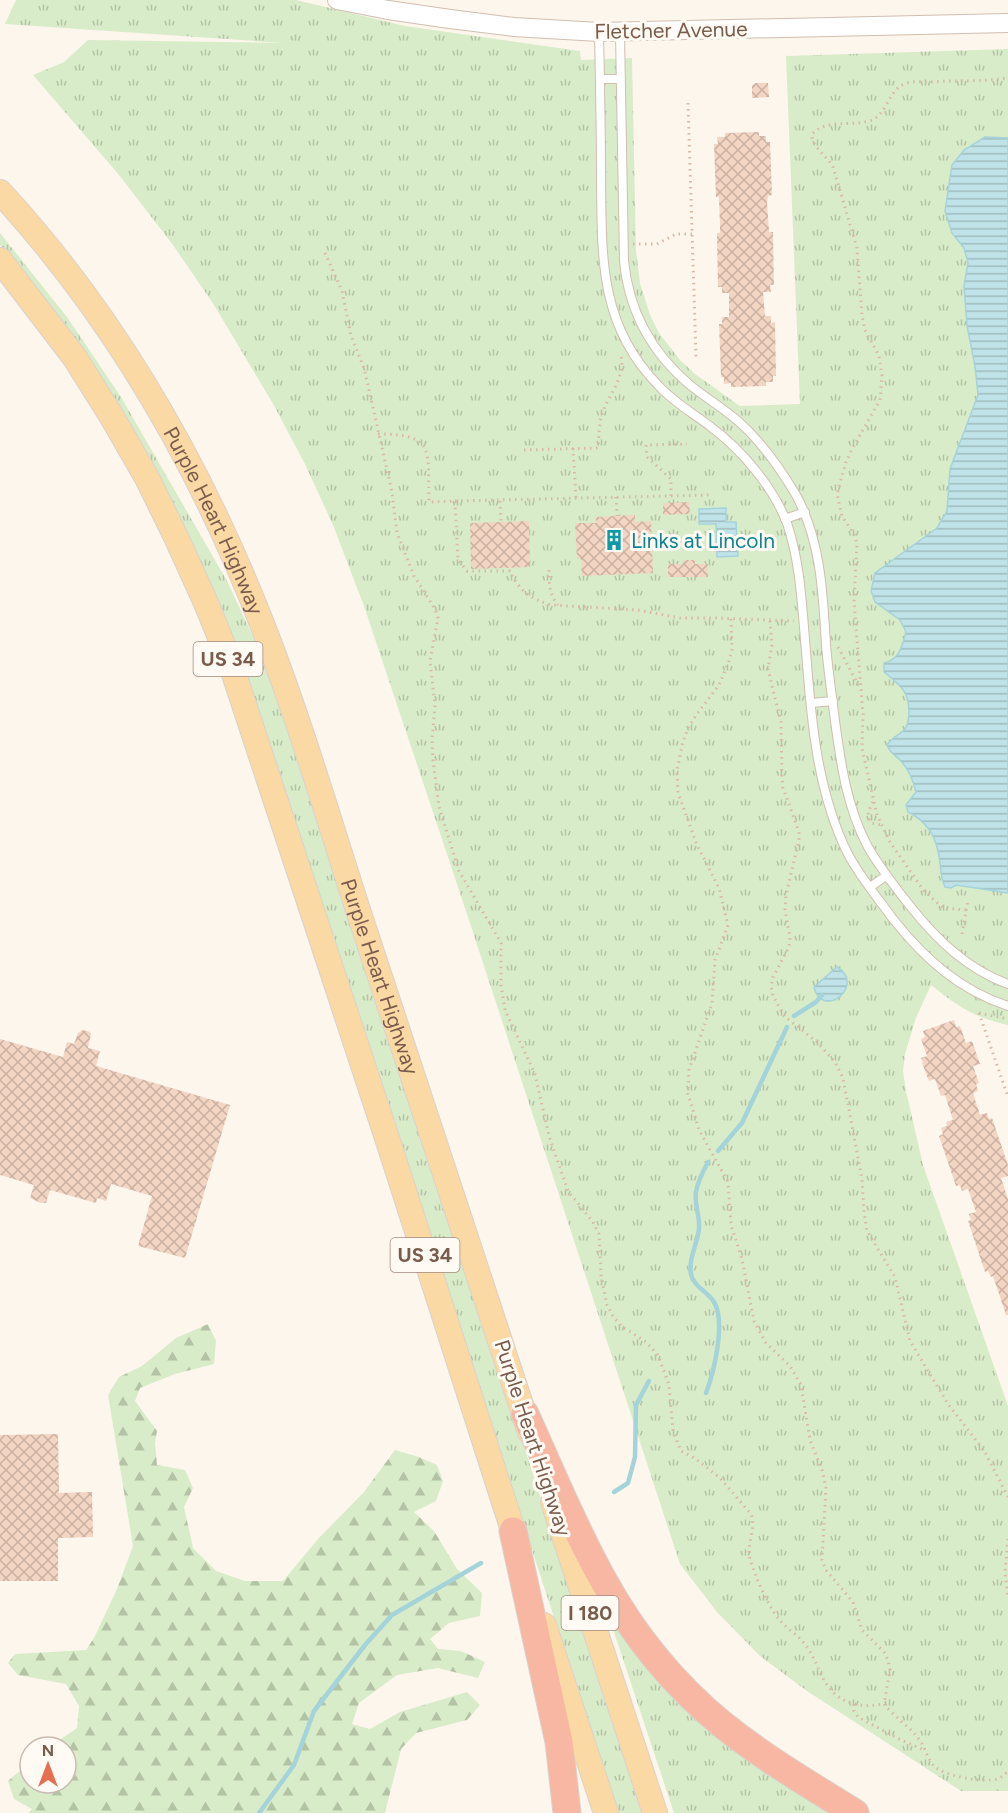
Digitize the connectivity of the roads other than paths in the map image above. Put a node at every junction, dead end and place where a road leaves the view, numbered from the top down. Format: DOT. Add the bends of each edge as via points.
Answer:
graph roads {
  1 [pos="337,0"];
  2 [pos="1008,23"];
  3 [pos="620,31"];
  4 [pos="599,32"];
  5 [pos="620,79"];
  6 [pos="600,80"];
  7 [pos="0,192"];
  8 [pos="0,260"];
  9 [pos="805,512"];
  10 [pos="785,519"];
  11 [pos="832,701"];
  12 [pos="811,703"];
  13 [pos="886,876"];
  14 [pos="870,887"];
  15 [pos="1008,984"];
  16 [pos="1008,1006"];
  17 [pos="525,1414"];
  18 [pos="513,1531"];
  19 [pos="567,1813"];
  20 [pos="606,1813"];
  21 [pos="655,1813"];
  22 [pos="855,1813"];
  1 -- 4 [label="street, Fletcher Avenue" via="460,21"];
  2 -- 3 [label="street, Fletcher Avenue"];
  3 -- 4 [label="street, Fletcher Avenue"];
  3 -- 5 [label="lane"];
  4 -- 6 [label="lane"];
  5 -- 6 [label="lane"];
  5 -- 9 [label="lane" via="623,244 630,296 639,321 673,370 738,421 762,446"];
  6 -- 10 [label="lane" via="604,272 609,301 621,331 634,356 657,385 726,439 745,459"];
  7 -- 17 [label="main road, Purple Heart Highway / US 34" via="49,248 130,361 186,459 238,567 284,686"];
  8 -- 18 [label="main road, Purple Heart Highway / US 34" via="75,358 147,478 230,662"];
  9 -- 10 [label="lane"];
  9 -- 11 [label="lane" via="821,577"];
  10 -- 12 [label="lane" via="801,588"];
  11 -- 12 [label="lane"];
  11 -- 13 [label="lane" via="849,801 868,847"];
  12 -- 14 [label="lane" via="829,807 850,857"];
  13 -- 14 [label="lane"];
  13 -- 15 [label="lane" via="943,944 982,972"];
  14 -- 16 [label="lane" via="916,946 944,973"];
  17 -- 21 [label="main road, Purple Heart Highway / I 180"];
  17 -- 22 [label="highway" via="602,1579 655,1657 722,1724"];
  18 -- 19 [label="highway" via="559,1742"];
  18 -- 20 [label="main road, Purple Heart Highway / I 180"];
}
